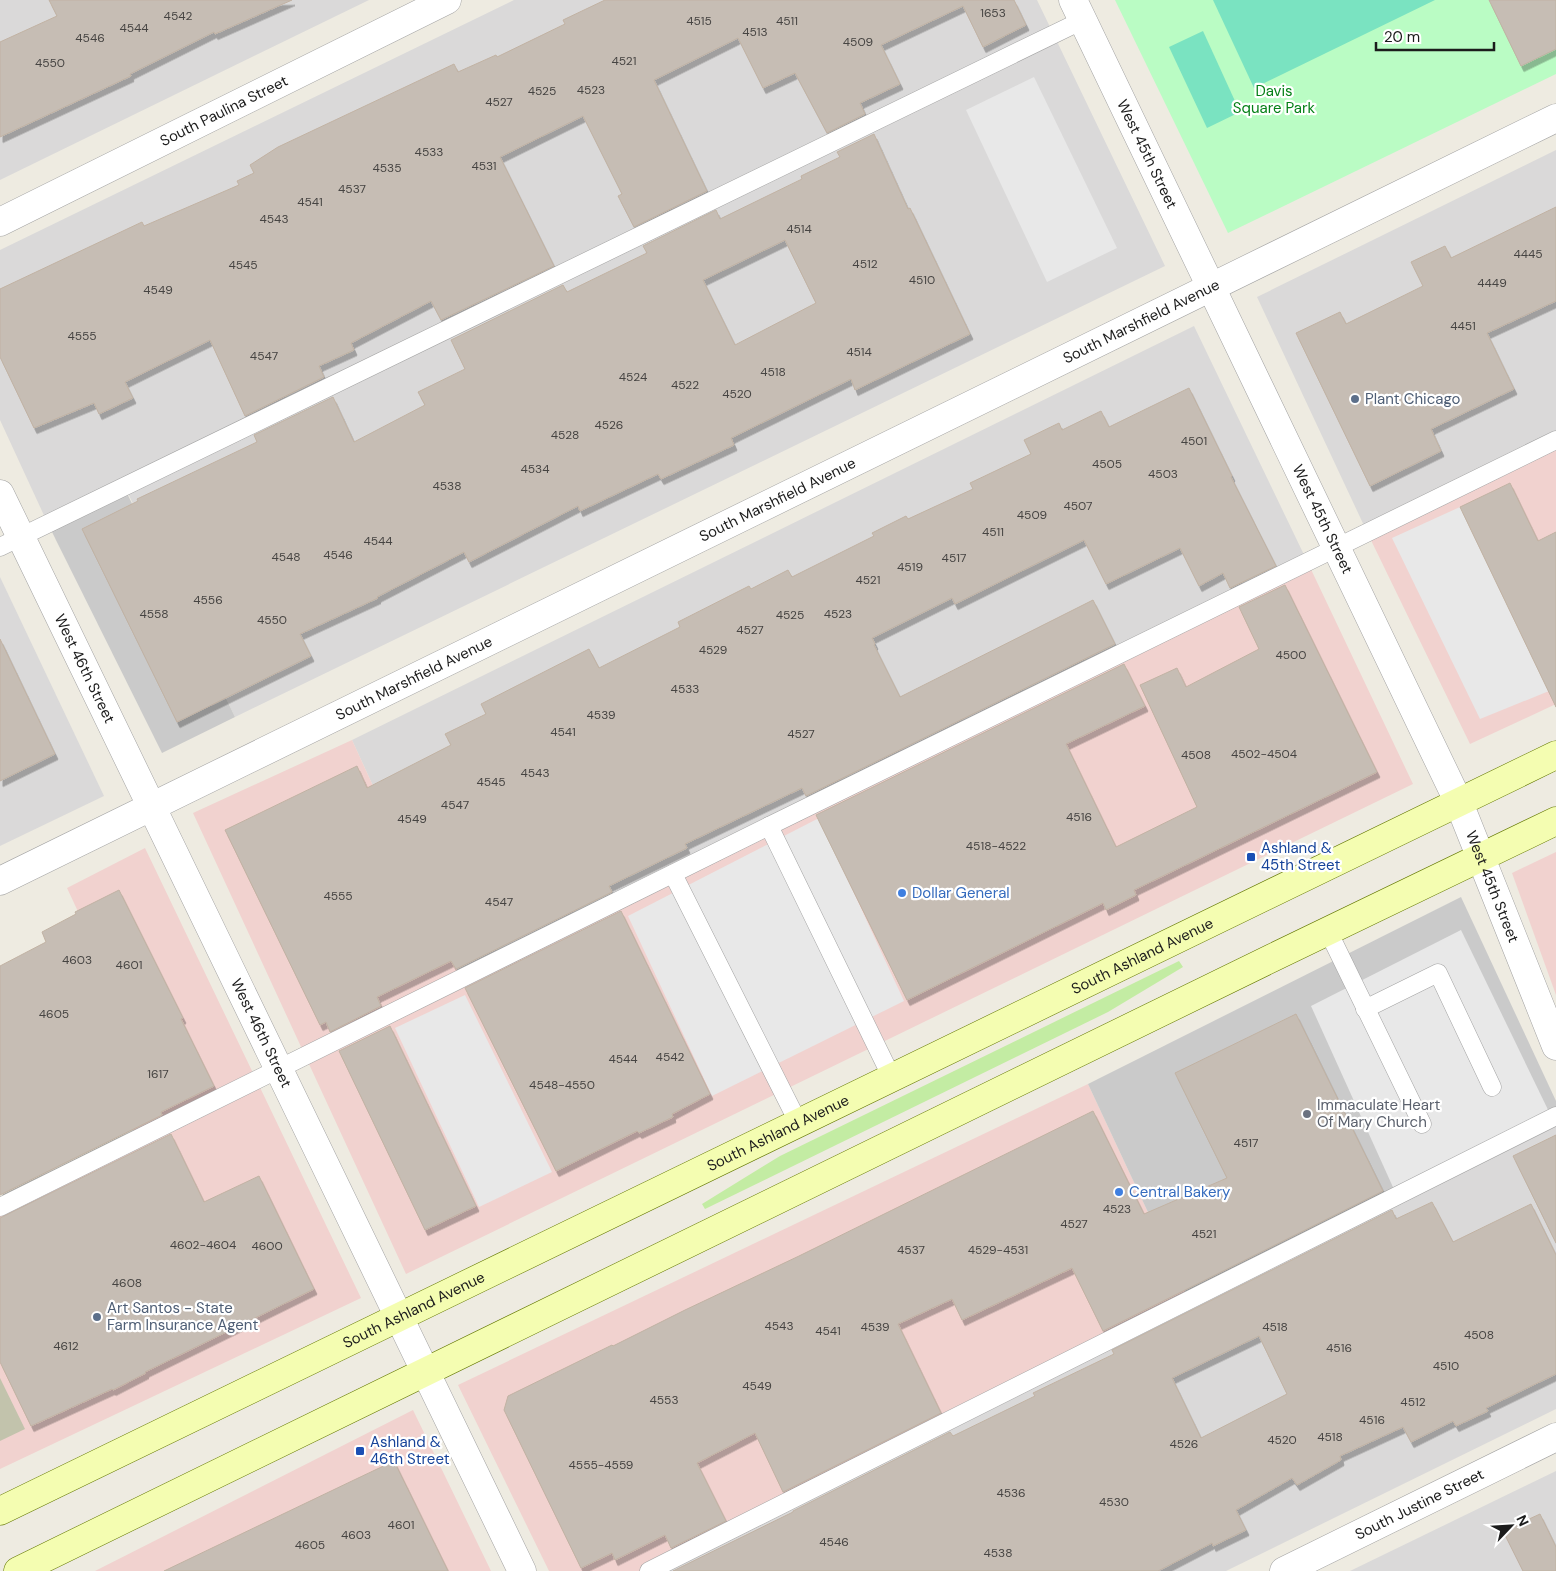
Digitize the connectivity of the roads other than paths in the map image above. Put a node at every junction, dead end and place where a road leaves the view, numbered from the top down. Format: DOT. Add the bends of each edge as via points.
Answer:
graph roads {
  1 [pos="446,0"];
  2 [pos="1078,10"];
  3 [pos="1556,118"];
  4 [pos="0,222"];
  5 [pos="1211,288"];
  6 [pos="1556,440"];
  7 [pos="0,494"];
  8 [pos="10,542"];
  9 [pos="1336,547"];
  10 [pos="1556,755"];
  11 [pos="1459,803"];
  12 [pos="152,806"];
  13 [pos="1556,821"];
  14 [pos="769,826"];
  15 [pos="1480,858"];
  16 [pos="672,874"];
  17 [pos="0,881"];
  18 [pos="1328,931"];
  19 [pos="1549,1008"];
  20 [pos="1365,1009"];
  21 [pos="1556,1046"];
  22 [pos="279,1068"];
  23 [pos="892,1078"];
  24 [pos="1492,1087"];
  25 [pos="1556,1116"];
  26 [pos="799,1124"];
  27 [pos="1422,1124"];
  28 [pos="0,1207"];
  29 [pos="399,1318"];
  30 [pos="425,1372"];
  31 [pos="1556,1438"];
  32 [pos="0,1511"];
  33 [pos="18,1571"];
  34 [pos="522,1571"];
  35 [pos="649,1571"];
  36 [pos="1284,1571"];
  1 -- 4 [label="street, South Paulina Street"];
  2 -- 5 [label="street, West 45th Street"];
  2 -- 8 [label="lane"];
  3 -- 5 [label="street, South Marshfield Avenue"];
  5 -- 9 [label="street, West 45th Street"];
  5 -- 12 [label="street, South Marshfield Avenue"];
  6 -- 9 [label="lane"];
  7 -- 8 [label="street, West 46th Street"];
  8 -- 12 [label="street, West 46th Street"];
  9 -- 11 [label="street, West 45th Street"];
  9 -- 14 [label="lane"];
  10 -- 11 [label="main road, South Ashland Avenue"];
  11 -- 15 [label="street, West 45th Street"];
  11 -- 23 [label="main road, South Ashland Avenue"];
  12 -- 17 [label="street, South Marshfield Avenue"];
  12 -- 22 [label="street, West 46th Street"];
  13 -- 15 [label="main road"];
  14 -- 16 [label="lane"];
  14 -- 23 [label="lane"];
  15 -- 18 [label="main road"];
  15 -- 19 [label="street, West 45th Street"];
  16 -- 22 [label="lane"];
  16 -- 26 [label="lane"];
  18 -- 20 [label="lane"];
  18 -- 30 [label="main road"];
  19 -- 21 [label="street, West 45th Street"];
  20 -- 24 [label="lane" via="1438,974"];
  20 -- 27 [label="lane"];
  22 -- 28 [label="lane"];
  22 -- 29 [label="street, West 46th Street"];
  23 -- 26 [label="main road, South Ashland Avenue"];
  25 -- 35 [label="lane"];
  26 -- 29 [label="main road, South Ashland Avenue"];
  29 -- 30 [label="street, West 46th Street"];
  29 -- 32 [label="main road, South Ashland Avenue"];
  30 -- 33 [label="main road"];
  30 -- 34 [label="street, West 46th Street"];
  31 -- 36 [label="street, South Justine Street"];
}
